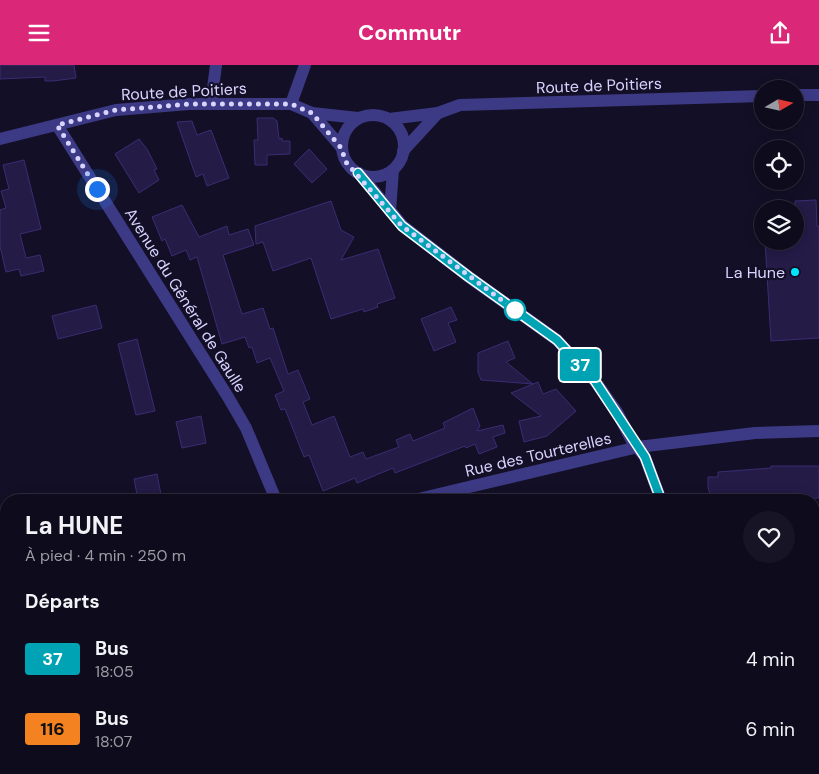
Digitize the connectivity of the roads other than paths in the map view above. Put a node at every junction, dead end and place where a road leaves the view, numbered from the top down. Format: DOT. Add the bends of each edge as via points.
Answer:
graph roads {
  1 [pos="216,65"];
  2 [pos="305,65"];
  3 [pos="804,95"];
  4 [pos="819,95"];
  5 [pos="754,96"];
  6 [pos="211,104"];
  7 [pos="291,104"];
  8 [pos="312,113"];
  9 [pos="438,113"];
  10 [pos="358,118"];
  11 [pos="389,119"];
  12 [pos="57,125"];
  13 [pos="0,139"];
  14 [pos="342,149"];
  15 [pos="404,151"];
  16 [pos="393,170"];
  17 [pos="358,173"];
  18 [pos="390,211"];
  19 [pos="819,431"];
  20 [pos="638,447"];
  21 [pos="273,494"];
  22 [pos="439,494"];
  23 [pos="659,494"];
  1 -- 6 [label="street"];
  2 -- 7 [label="street"];
  3 -- 4 [label="street"];
  5 -- 9 [label="street, Route de Poitiers" via="460,105"];
  6 -- 7 [label="street, Route de Poitiers"];
  6 -- 12 [label="street, Route de Poitiers" via="116,110"];
  7 -- 8 [label="street, Route de Poitiers"];
  8 -- 10 [label="street, Route de Poitiers"];
  8 -- 14 [label="street, Route de Poitiers"];
  9 -- 11 [label="street, Route de Poitiers"];
  9 -- 15 [label="street, Route de Poitiers"];
  10 -- 11 [label="street" via="370,114"];
  10 -- 14 [label="street" via="343,136"];
  11 -- 15 [label="street" via="401,131"];
  12 -- 13 [label="street, Route de Poitiers"];
  12 -- 21 [label="street, Avenue du Général de Gaulle" via="228,397"];
  14 -- 17 [label="street" via="345,161"];
  15 -- 16 [label="street"];
  16 -- 17 [label="street" via="376,177"];
  16 -- 18 [label="street"];
  17 -- 18 [label="street"];
  18 -- 20 [label="street" via="402,226 557,340 595,381"];
  19 -- 20 [label="street, Rue des Tourterelles" via="755,433"];
  20 -- 22 [label="street, Rue des Tourterelles"];
  20 -- 23 [label="street"];
}
